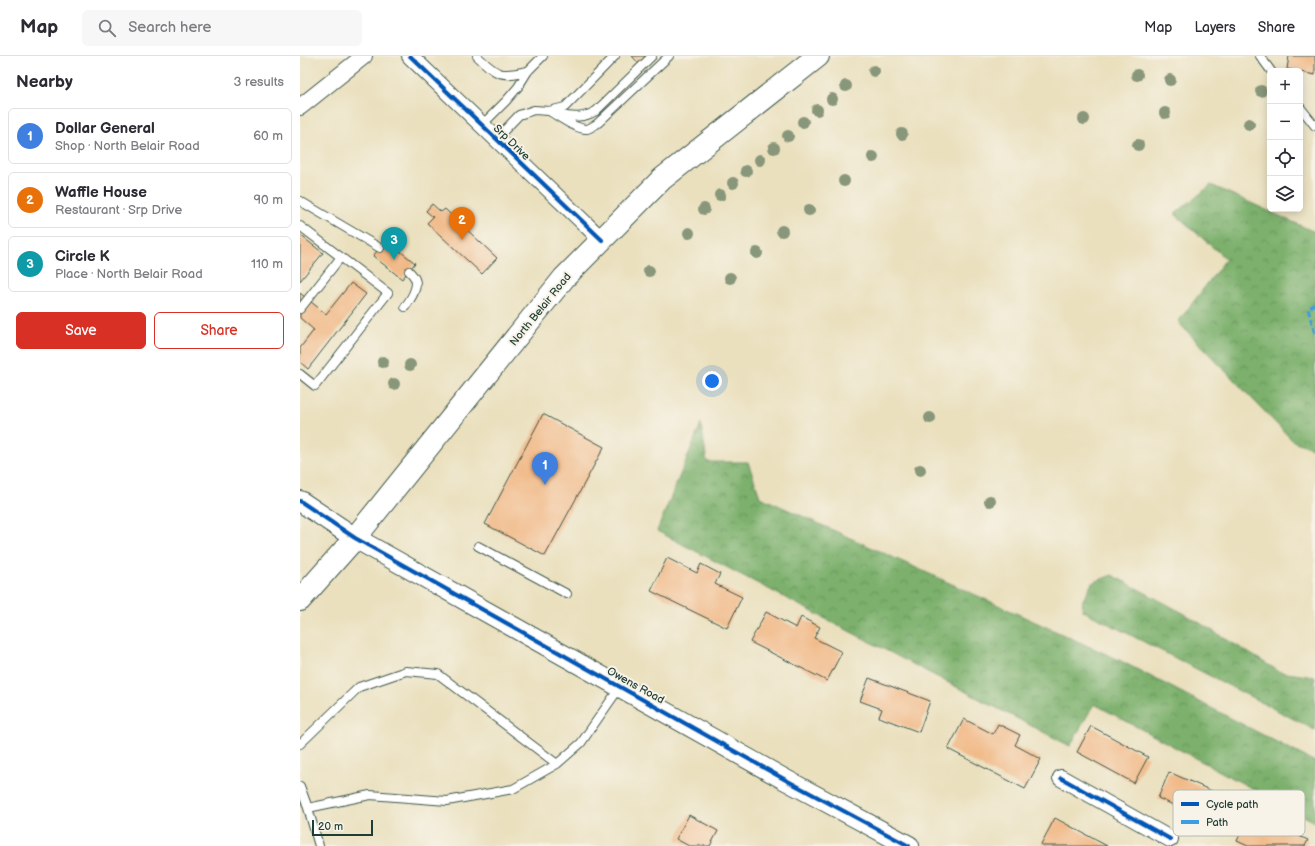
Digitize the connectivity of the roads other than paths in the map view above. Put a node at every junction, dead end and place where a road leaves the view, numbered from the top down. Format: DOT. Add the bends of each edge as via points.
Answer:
graph roads {
  1 [pos="364,56"];
  2 [pos="410,56"];
  3 [pos="477,56"];
  4 [pos="543,56"];
  5 [pos="615,56"];
  6 [pos="652,56"];
  7 [pos="669,56"];
  8 [pos="818,56"];
  9 [pos="1260,56"];
  10 [pos="1269,68"];
  11 [pos="528,71"];
  12 [pos="300,107"];
  13 [pos="549,111"];
  14 [pos="1303,111"];
  15 [pos="482,126"];
  16 [pos="1315,126"];
  17 [pos="496,139"];
  18 [pos="300,201"];
  19 [pos="300,226"];
  20 [pos="602,240"];
  21 [pos="380,248"];
  22 [pos="341,257"];
  23 [pos="409,271"];
  24 [pos="404,307"];
  25 [pos="300,309"];
  26 [pos="300,374"];
  27 [pos="300,501"];
  28 [pos="355,538"];
  29 [pos="478,546"];
  30 [pos="567,594"];
  31 [pos="300,600"];
  32 [pos="620,687"];
  33 [pos="300,744"];
  34 [pos="557,764"];
  35 [pos="1061,778"];
  36 [pos="300,786"];
  37 [pos="308,808"];
  38 [pos="1172,844"];
  39 [pos="319,846"];
  40 [pos="909,846"];
  1 -- 12 [label="street"];
  2 -- 15 [label="street, Srp Drive"];
  3 -- 11 [label="lane" via="492,71 507,76"];
  4 -- 11 [label="lane"];
  5 -- 13 [label="lane" via="565,107"];
  6 -- 13 [label="lane" via="589,115 568,116"];
  7 -- 13 [label="lane" via="591,127 578,127"];
  8 -- 20 [label="main road, North Belair Road" via="662,179"];
  9 -- 10 [label="lane"];
  11 -- 15 [label="lane" via="518,87"];
  13 -- 17 [label="lane" via="534,110 519,115"];
  14 -- 16 [label="lane"];
  15 -- 17 [label="street, Srp Drive"];
  17 -- 20 [label="street, Srp Drive"];
  18 -- 21 [label="lane"];
  19 -- 22 [label="lane"];
  20 -- 28 [label="main road, North Belair Road" via="564,278"];
  22 -- 25 [label="lane"];
  22 -- 26 [label="lane" via="388,293 315,386"];
  23 -- 24 [label="lane" via="416,280 415,289"];
  27 -- 28 [label="street, Owens Road"];
  28 -- 31 [label="main road, North Belair Road"];
  28 -- 32 [label="street, Owens Road"];
  29 -- 30 [label="lane"];
  32 -- 34 [label="lane" via="581,743"];
  32 -- 40 [label="street, Owens Road"];
  33 -- 34 [label="lane" via="359,688 406,671 438,674"];
  34 -- 37 [label="lane" via="513,789 446,801 370,795"];
  35 -- 38 [label="street"];
  36 -- 37 [label="lane"];
  37 -- 39 [label="lane"];
}
